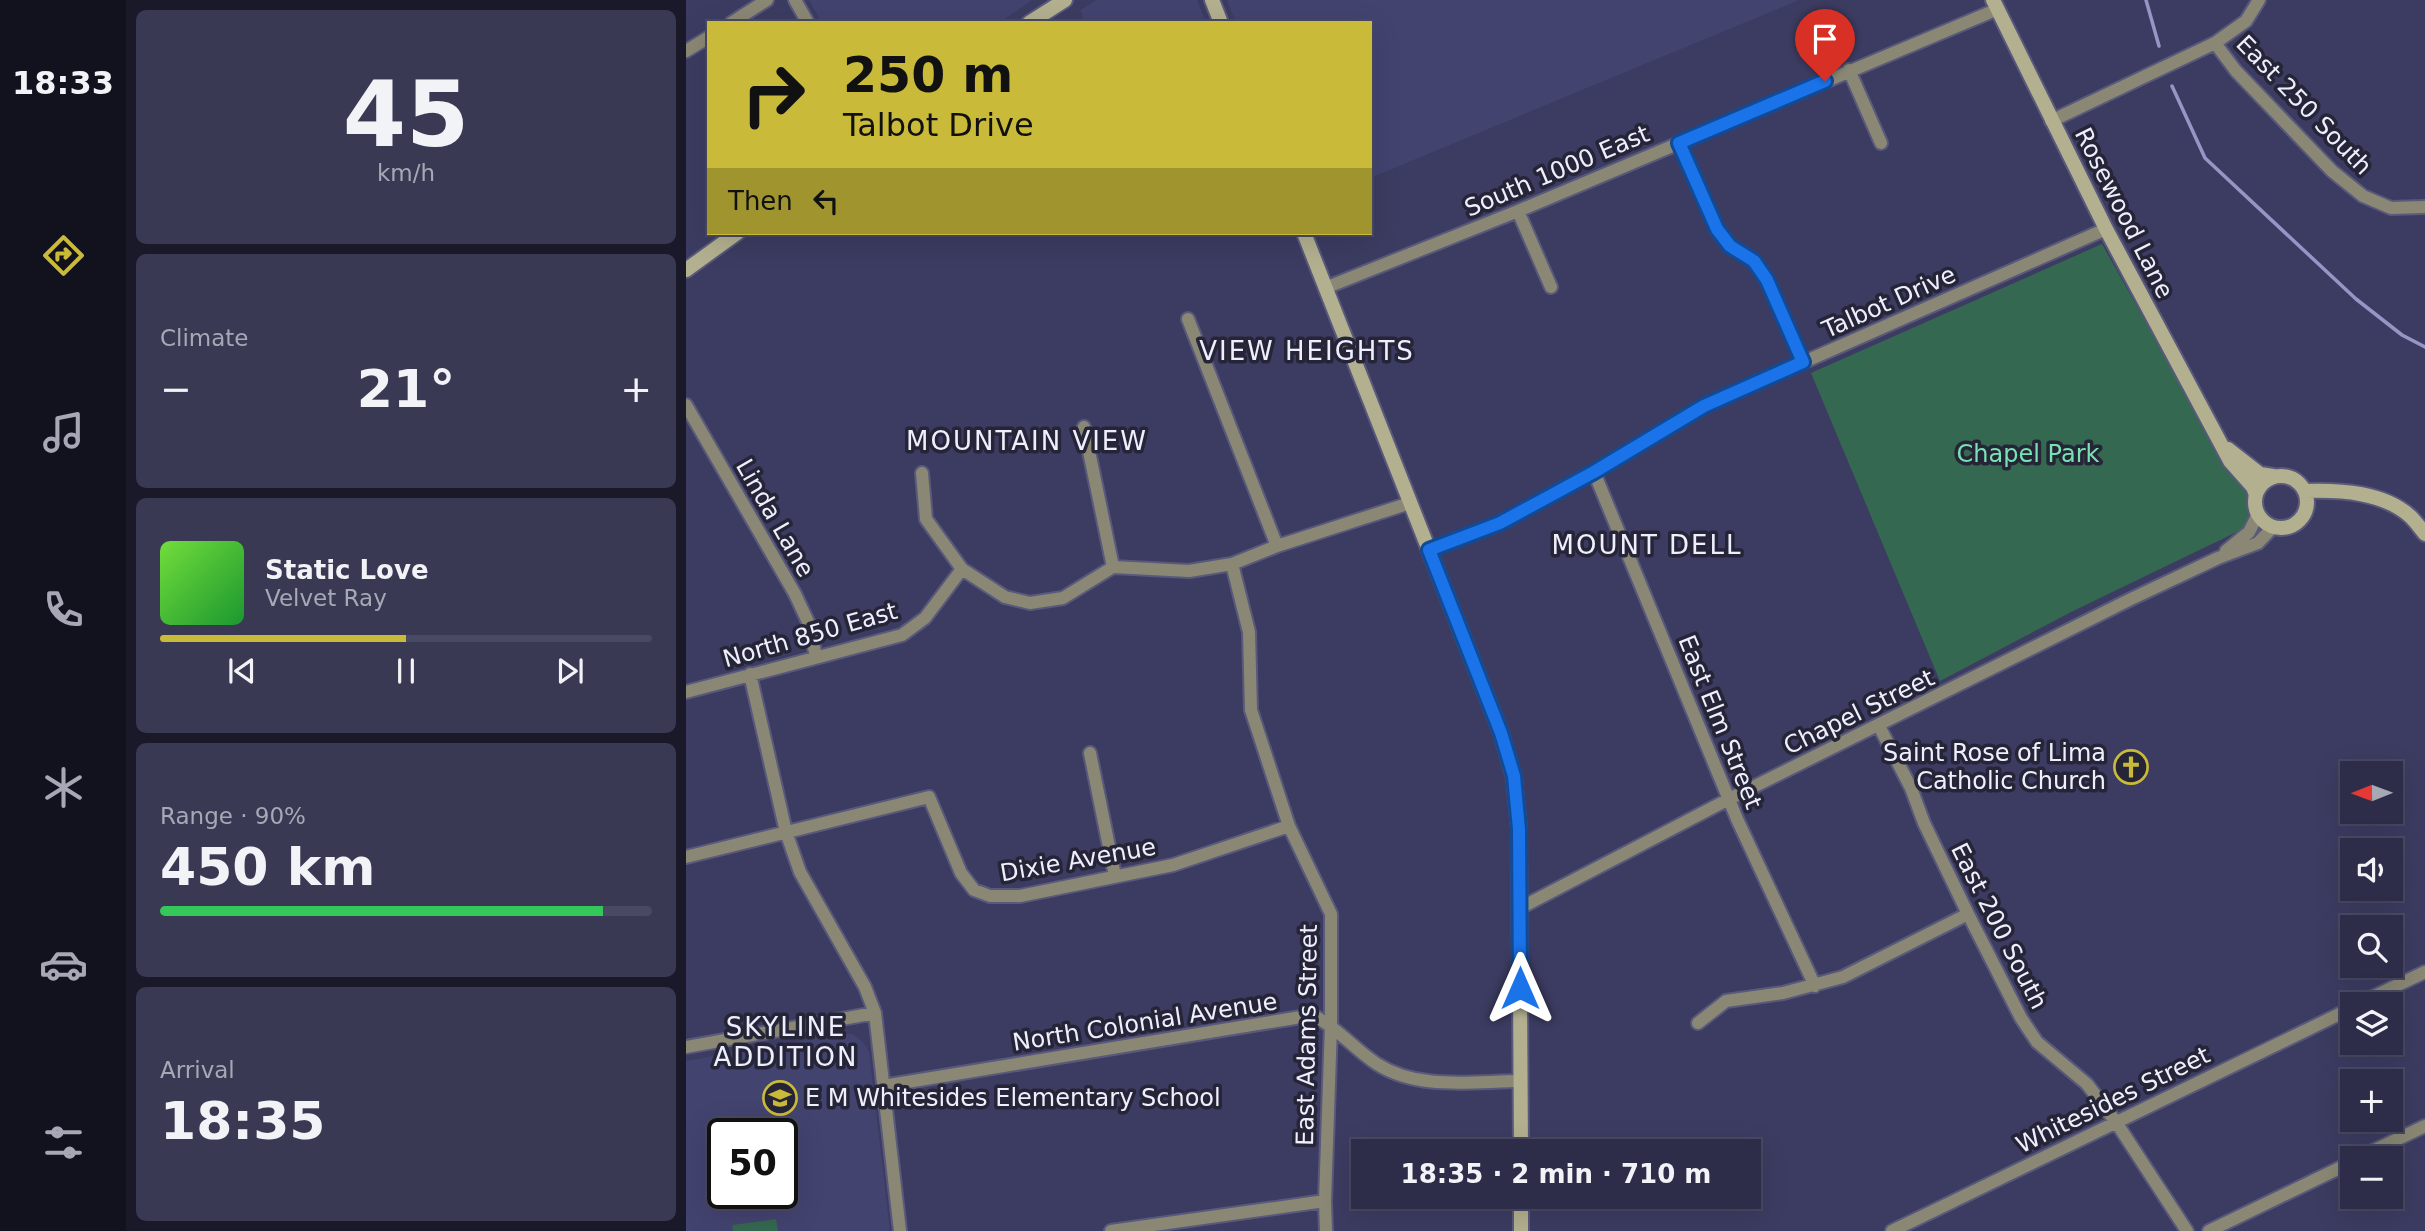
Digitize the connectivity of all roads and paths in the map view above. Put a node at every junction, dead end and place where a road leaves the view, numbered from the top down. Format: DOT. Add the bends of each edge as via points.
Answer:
graph roads {
  1 [pos="767,0"];
  2 [pos="795,0"];
  3 [pos="1065,0"];
  4 [pos="1212,0"];
  5 [pos="2259,0"];
  6 [pos="1995,4"];
  7 [pos="734,21"];
  8 [pos="807,21"];
  9 [pos="1032,21"];
  10 [pos="1220,21"];
  11 [pos="707,38"];
  12 [pos="2215,43"];
  13 [pos="686,51"];
  14 [pos="1849,71"];
  15 [pos="2051,121"];
  16 [pos="1679,143"];
  17 [pos="1881,143"];
  18 [pos="2425,207"];
  19 [pos="1518,211"];
  20 [pos="2106,229"];
  21 [pos="734,235"];
  22 [pos="1305,235"];
  23 [pos="686,270"];
  24 [pos="1551,287"];
  25 [pos="1325,288"];
  26 [pos="1188,319"];
  27 [pos="1803,362"];
  28 [pos="686,404"];
  29 [pos="1084,427"];
  30 [pos="2221,444"];
  31 [pos="1594,472"];
  32 [pos="922,473"];
  33 [pos="2273,476"];
  34 [pos="2256,495"];
  35 [pos="2307,498"];
  36 [pos="1410,503"];
  37 [pos="2258,514"];
  38 [pos="2273,527"];
  39 [pos="2425,534"];
  40 [pos="1277,546"];
  41 [pos="1429,550"];
  42 [pos="2218,558"];
  43 [pos="1232,564"];
  44 [pos="1113,568"];
  45 [pos="962,569"];
  46 [pos="816,657"];
  47 [pos="750,674"];
  48 [pos="686,692"];
  49 [pos="1879,726"];
  50 [pos="1090,753"];
  51 [pos="1729,799"];
  52 [pos="1289,826"];
  53 [pos="786,832"];
  54 [pos="686,857"];
  55 [pos="1115,876"];
  56 [pos="1520,908"];
  57 [pos="1968,914"];
  58 [pos="2425,972"];
  59 [pos="1815,986"];
  60 [pos="2383,992"];
  61 [pos="875,1013"];
  62 [pos="2340,1014"];
  63 [pos="1698,1023"];
  64 [pos="1331,1025"];
  65 [pos="686,1047"];
  66 [pos="1521,1081"];
  67 [pos="883,1086"];
  68 [pos="2116,1122"];
  69 [pos="2425,1126"];
  70 [pos="1521,1139"];
  71 [pos="2383,1146"];
  72 [pos="2340,1168"];
  73 [pos="1325,1201"];
  74 [pos="1521,1209"];
  75 [pos="900,1231"];
  76 [pos="1111,1231"];
  77 [pos="1326,1231"];
  78 [pos="1521,1231"];
  79 [pos="1892,1231"];
  80 [pos="2187,1231"];
  81 [pos="2209,1231"];
  1 -- 7 [label="street"];
  2 -- 8 [label="street"];
  3 -- 9 [label="main road"];
  4 -- 10 [label="main road"];
  5 -- 12 [label="street" via="2246,21"];
  6 -- 14 [label="street, South 1000 East"];
  6 -- 15 [label="main road, Rosewood Lane"];
  11 -- 13 [label="street"];
  12 -- 15 [label="street"];
  12 -- 18 [label="street, East 250 South" via="2332,171 2363,196 2391,208"];
  14 -- 16 [label="street, South 1000 East"];
  14 -- 17 [label="street"];
  15 -- 20 [label="main road, Rosewood Lane"];
  16 -- 19 [label="street, South 1000 East"];
  16 -- 27 [label="street" via="1717,229 1730,246 1754,261 1767,280"];
  19 -- 24 [label="street"];
  19 -- 25 [label="street, South 1000 East"];
  20 -- 27 [label="street, Talbot Drive"];
  20 -- 30 [label="main road, Rosewood Lane"];
  21 -- 23 [label="main road"];
  22 -- 25 [label="main road"];
  25 -- 36 [label="main road"];
  26 -- 40 [label="street"];
  27 -- 31 [label="street, Talbot Drive" via="1704,406"];
  28 -- 46 [label="street, Linda Lane" via="795,594 809,624"];
  29 -- 44 [label="street"];
  30 -- 33 [label="main road, Rosewood Lane" via="2260,474"];
  30 -- 34 [label="main road, Rosewood Lane"];
  31 -- 41 [label="street, Talbot Drive" via="1500,523"];
  31 -- 51 [label="street, East Elm Street"];
  32 -- 45 [label="street" via="926,519"];
  33 -- 34 [label="main road"];
  33 -- 35 [label="main road" via="2291,477"];
  34 -- 37 [label="main road"];
  35 -- 38 [label="main road" via="2301,520 2284,528"];
  35 -- 39 [label="main road" via="2347,492 2378,498 2410,516"];
  36 -- 40 [label="street"];
  36 -- 41 [label="main road"];
  37 -- 38 [label="main road"];
  37 -- 42 [label="street, Chapel Street" via="2249,532"];
  38 -- 42 [label="street, Chapel Street" via="2258,542"];
  40 -- 43 [label="street"];
  41 -- 56 [label="main road" via="1511,766 1519,812"];
  42 -- 49 [label="street, Chapel Street"];
  43 -- 44 [label="street" via="1189,571"];
  43 -- 52 [label="street, East Adams Street" via="1249,632 1251,710"];
  44 -- 45 [label="street" via="1063,598 1030,603 1005,597"];
  45 -- 46 [label="street, North 850 East" via="925,618 902,635"];
  46 -- 47 [label="street, North 850 East"];
  47 -- 48 [label="street, North 850 East"];
  47 -- 53 [label="street"];
  49 -- 51 [label="street, Chapel Street"];
  49 -- 57 [label="street, East 200 South"];
  50 -- 55 [label="street"];
  51 -- 56 [label="street, Chapel Street"];
  51 -- 59 [label="street, East Elm Street"];
  52 -- 55 [label="street, Dixie Avenue" via="1173,864"];
  52 -- 64 [label="street, East Adams Street" via="1331,914"];
  53 -- 54 [label="street"];
  53 -- 55 [label="street, Dixie Avenue" via="929,797 961,873 974,890 990,896 1020,896"];
  53 -- 61 [label="street" via="800,872"];
  56 -- 66 [label="main road"];
  57 -- 59 [label="street" via="1843,977"];
  57 -- 68 [label="street, East 200 South" via="2037,1042 2087,1084"];
  58 -- 60 [label="street"];
  59 -- 63 [label="street" via="1726,1001"];
  61 -- 65 [label="street"];
  61 -- 67 [label="street"];
  62 -- 68 [label="street, Whitesides Street"];
  64 -- 66 [label="street, North Colonial Avenue" via="1399,1077 1434,1082"];
  64 -- 67 [label="street, North Colonial Avenue" via="1313,1015"];
  64 -- 73 [label="street, East Adams Street"];
  66 -- 70 [label="main road"];
  67 -- 75 [label="street"];
  68 -- 79 [label="street, Whitesides Street"];
  68 -- 80 [label="street, East 200 South"];
  69 -- 71 [label="street"];
  72 -- 81 [label="street"];
  73 -- 76 [label="street"];
  73 -- 77 [label="street, East Adams Street"];
  74 -- 78 [label="main road"];
}
